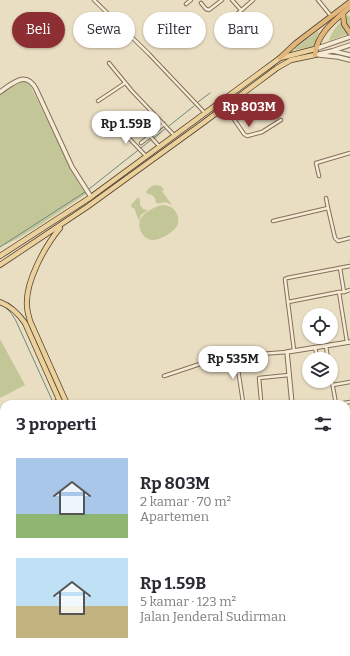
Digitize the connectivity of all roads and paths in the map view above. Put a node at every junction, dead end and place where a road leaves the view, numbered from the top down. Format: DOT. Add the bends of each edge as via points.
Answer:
graph roads {
  1 [pos="99,0"];
  2 [pos="191,0"];
  3 [pos="222,0"];
  4 [pos="232,0"];
  5 [pos="253,0"];
  6 [pos="318,0"];
  7 [pos="95,1"];
  8 [pos="350,2"];
  9 [pos="201,3"];
  10 [pos="186,4"];
  11 [pos="350,7"];
  12 [pos="241,10"];
  13 [pos="238,12"];
  14 [pos="342,13"];
  15 [pos="332,16"];
  16 [pos="350,33"];
  17 [pos="350,37"];
  18 [pos="350,45"];
  19 [pos="332,51"];
  20 [pos="315,52"];
  21 [pos="350,54"];
  22 [pos="280,58"];
  23 [pos="350,60"];
  24 [pos="109,63"];
  25 [pos="125,83"];
  26 [pos="0,92"];
  27 [pos="98,101"];
  28 [pos="225,106"];
  29 [pos="204,113"];
  30 [pos="199,117"];
  31 [pos="281,120"];
  32 [pos="203,123"];
  33 [pos="164,124"];
  34 [pos="124,133"];
  35 [pos="150,136"];
  36 [pos="174,136"];
  37 [pos="141,143"];
  38 [pos="160,147"];
  39 [pos="350,153"];
  40 [pos="146,156"];
  41 [pos="319,176"];
  42 [pos="92,197"];
  43 [pos="326,198"];
  44 [pos="328,208"];
  45 [pos="273,221"];
  46 [pos="65,222"];
  47 [pos="350,238"];
  48 [pos="0,257"];
  49 [pos="2,264"];
  50 [pos="350,266"];
  51 [pos="340,268"];
  52 [pos="350,290"];
  53 [pos="339,292"];
  54 [pos="344,292"];
  55 [pos="0,302"];
  56 [pos="288,302"];
  57 [pos="348,342"];
  58 [pos="326,346"];
  59 [pos="315,347"];
  60 [pos="294,350"];
  61 [pos="287,352"];
  62 [pos="316,352"];
  63 [pos="327,352"];
  64 [pos="236,356"];
  65 [pos="289,375"];
  66 [pos="164,376"];
  67 [pos="350,382"];
  68 [pos="338,384"];
  69 [pos="333,388"];
  70 [pos="59,400"];
  71 [pos="65,400"];
  72 [pos="243,400"];
  73 [pos="262,400"];
  74 [pos="292,400"];
  75 [pos="336,400"];
  1 -- 7 [label="street"];
  2 -- 10 [label="street"];
  3 -- 9 [label="street" via="208,10"];
  4 -- 12 [label="street"];
  5 -- 12 [label="street"];
  6 -- 15 [label="street"];
  7 -- 29 [label="street"];
  8 -- 15 [label="highway"];
  11 -- 14 [label="highway"];
  12 -- 13 [label="street"];
  14 -- 16 [label="highway" via="344,24"];
  14 -- 20 [label="highway" via="318,41"];
  15 -- 22 [label="highway"];
  17 -- 20 [label="street"];
  18 -- 19 [label="street"];
  19 -- 20 [label="street"];
  19 -- 21 [label="street"];
  20 -- 22 [label="main road"];
  20 -- 23 [label="street"];
  20 -- 28 [label="main road" via="282,65"];
  22 -- 29 [label="main road"];
  24 -- 25 [label="street"];
  25 -- 27 [label="street"];
  25 -- 33 [label="street"];
  26 -- 42 [label="street" via="20,79 32,82 72,167"];
  28 -- 31 [label="street" via="247,136 262,132"];
  28 -- 32 [label="main road"];
  29 -- 30 [label="main road"];
  30 -- 32 [label="main road"];
  30 -- 36 [label="main road"];
  32 -- 46 [label="main road"];
  33 -- 35 [label="street"];
  33 -- 36 [label="street"];
  34 -- 40 [label="street"];
  35 -- 37 [label="street"];
  35 -- 38 [label="street"];
  36 -- 38 [label="main road"];
  38 -- 40 [label="main road"];
  39 -- 41 [label="street" via="316,163"];
  40 -- 42 [label="main road"];
  42 -- 48 [label="main road"];
  43 -- 44 [label="street"];
  44 -- 45 [label="street"];
  44 -- 47 [label="street" via="335,238"];
  46 -- 49 [label="main road"];
  46 -- 71 [label="main road" via="44,251 34,272 26,304 30,322"];
  48 -- 49 [label="main road"];
  50 -- 51 [label="street"];
  51 -- 54 [label="street"];
  51 -- 56 [label="street" via="287,278 284,281"];
  52 -- 54 [label="street"];
  53 -- 54 [label="street"];
  53 -- 56 [label="street"];
  53 -- 57 [label="street"];
  55 -- 70 [label="main road" via="12,308 25,323"];
  56 -- 60 [label="street"];
  57 -- 58 [label="street"];
  58 -- 59 [label="street"];
  58 -- 63 [label="street"];
  59 -- 60 [label="street"];
  59 -- 62 [label="street"];
  60 -- 61 [label="street"];
  61 -- 64 [label="street"];
  61 -- 65 [label="street"];
  64 -- 66 [label="street" via="227,355"];
  64 -- 72 [label="street"];
  65 -- 73 [label="street" via="259,378"];
  65 -- 74 [label="street"];
  67 -- 68 [label="street"];
  69 -- 75 [label="street"];
}
